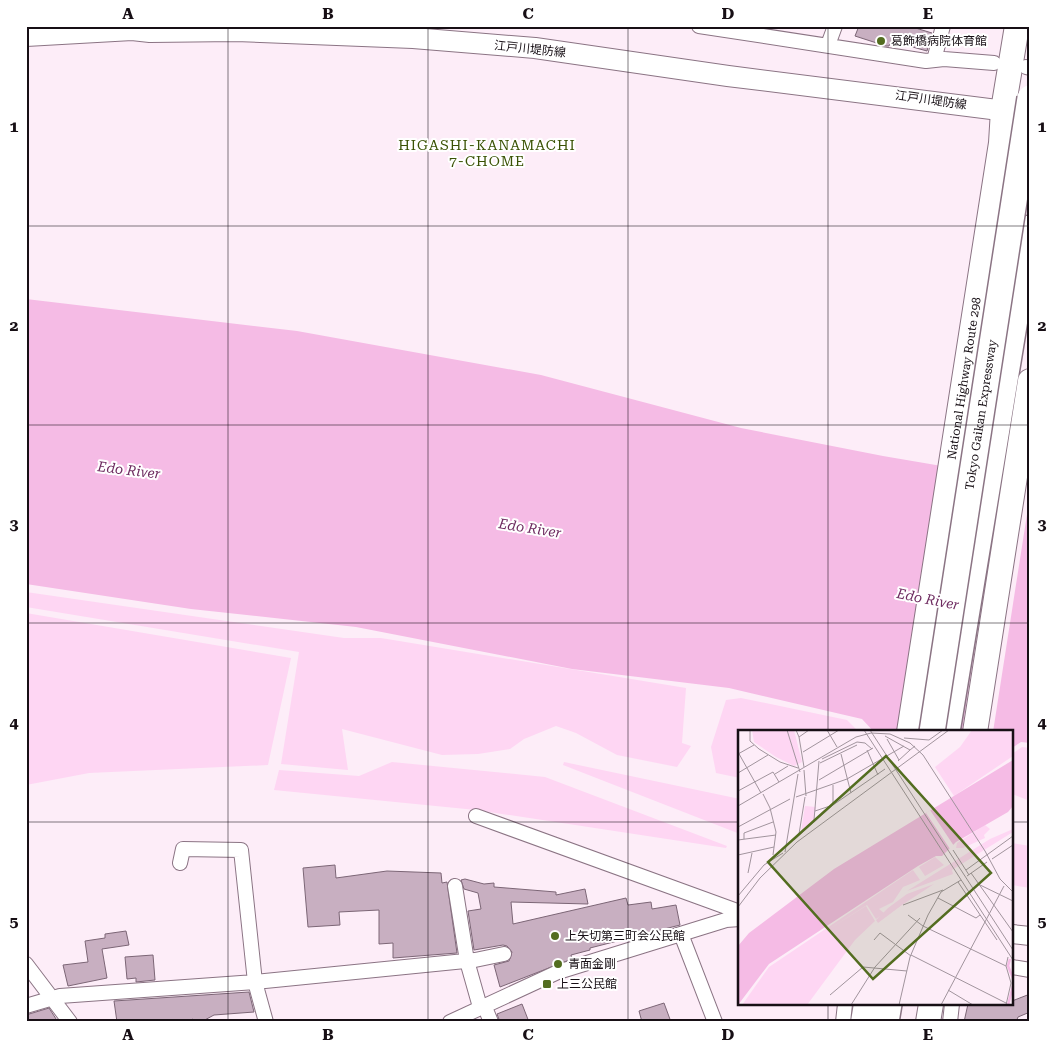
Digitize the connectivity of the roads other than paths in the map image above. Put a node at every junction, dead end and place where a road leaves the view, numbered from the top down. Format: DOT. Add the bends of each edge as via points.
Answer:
graph roads {
  1 [pos="699,26"];
  2 [pos="835,26"];
  3 [pos="943,26"];
  4 [pos="136,27"];
  5 [pos="716,27"];
  6 [pos="1016,27"];
  7 [pos="26,36"];
  8 [pos="828,44"];
  9 [pos="934,60"];
  10 [pos="1015,64"];
  11 [pos="1030,98"];
  12 [pos="1003,110"];
  13 [pos="1030,114"];
  14 [pos="1030,228"];
  15 [pos="1030,381"];
  16 [pos="909,730"];
  17 [pos="932,730"];
  18 [pos="947,730"];
  19 [pos="976,730"];
  20 [pos="476,816"];
  21 [pos="180,862"];
  22 [pos="455,886"];
  23 [pos="738,911"];
  24 [pos="738,919"];
  25 [pos="681,934"];
  26 [pos="1014,934"];
  27 [pos="1030,936"];
  28 [pos="504,954"];
  29 [pos="467,961"];
  30 [pos="26,964"];
  31 [pos="1014,967"];
  32 [pos="1030,970"];
  33 [pos="254,982"];
  34 [pos="52,998"];
  35 [pos="26,1006"];
  36 [pos="482,1006"];
  37 [pos="845,1006"];
  38 [pos="866,1006"];
  39 [pos="889,1006"];
  40 [pos="904,1006"];
  41 [pos="931,1006"];
  42 [pos="952,1006"];
  43 [pos="70,1022"];
  44 [pos="266,1022"];
  45 [pos="450,1022"];
  46 [pos="491,1022"];
  47 [pos="715,1022"];
  48 [pos="843,1022"];
  49 [pos="864,1022"];
  50 [pos="886,1022"];
  51 [pos="901,1022"];
  52 [pos="928,1022"];
  53 [pos="950,1022"];
  1 -- 5 [label="street"];
  2 -- 8 [label="street"];
  3 -- 9 [label="street"];
  4 -- 7 [label="main road, 江戸川堤防線"];
  4 -- 12 [label="main road, 江戸川堤防線" via="150,32 236,31 413,38 526,47"];
  5 -- 8 [label="street"];
  6 -- 10 [label="highway, National Highway Route 298"];
  8 -- 9 [label="street"];
  9 -- 10 [label="street"];
  10 -- 12 [label="highway, National Highway Route 298"];
  11 -- 17 [label="highway, Tokyo Gaikan Expressway, bridge"];
  12 -- 13 [label="main road, 江戸川堤防線"];
  12 -- 16 [label="highway, National Highway Route 298" via="1001,143"];
  14 -- 18 [label="highway, Tokyo Gaikan Expressway"];
  15 -- 19 [label="highway"];
  20 -- 23 [label="street"];
  21 -- 33 [label="street" via="183,849 241,850"];
  22 -- 29 [label="street"];
  24 -- 25 [label="street"];
  25 -- 36 [label="street" via="558,972"];
  25 -- 47 [label="street"];
  26 -- 27 [label="street"];
  28 -- 29 [label="street"];
  29 -- 33 [label="street"];
  29 -- 36 [label="street"];
  30 -- 34 [label="street"];
  31 -- 32 [label="street"];
  33 -- 34 [label="street"];
  33 -- 44 [label="street"];
  34 -- 35 [label="street"];
  34 -- 43 [label="street"];
  36 -- 45 [label="street"];
  36 -- 46 [label="street"];
  37 -- 48 [label="street"];
  38 -- 49 [label="highway"];
  39 -- 50 [label="highway"];
  40 -- 51 [label="highway"];
  41 -- 52 [label="highway"];
  42 -- 53 [label="street"];
}
